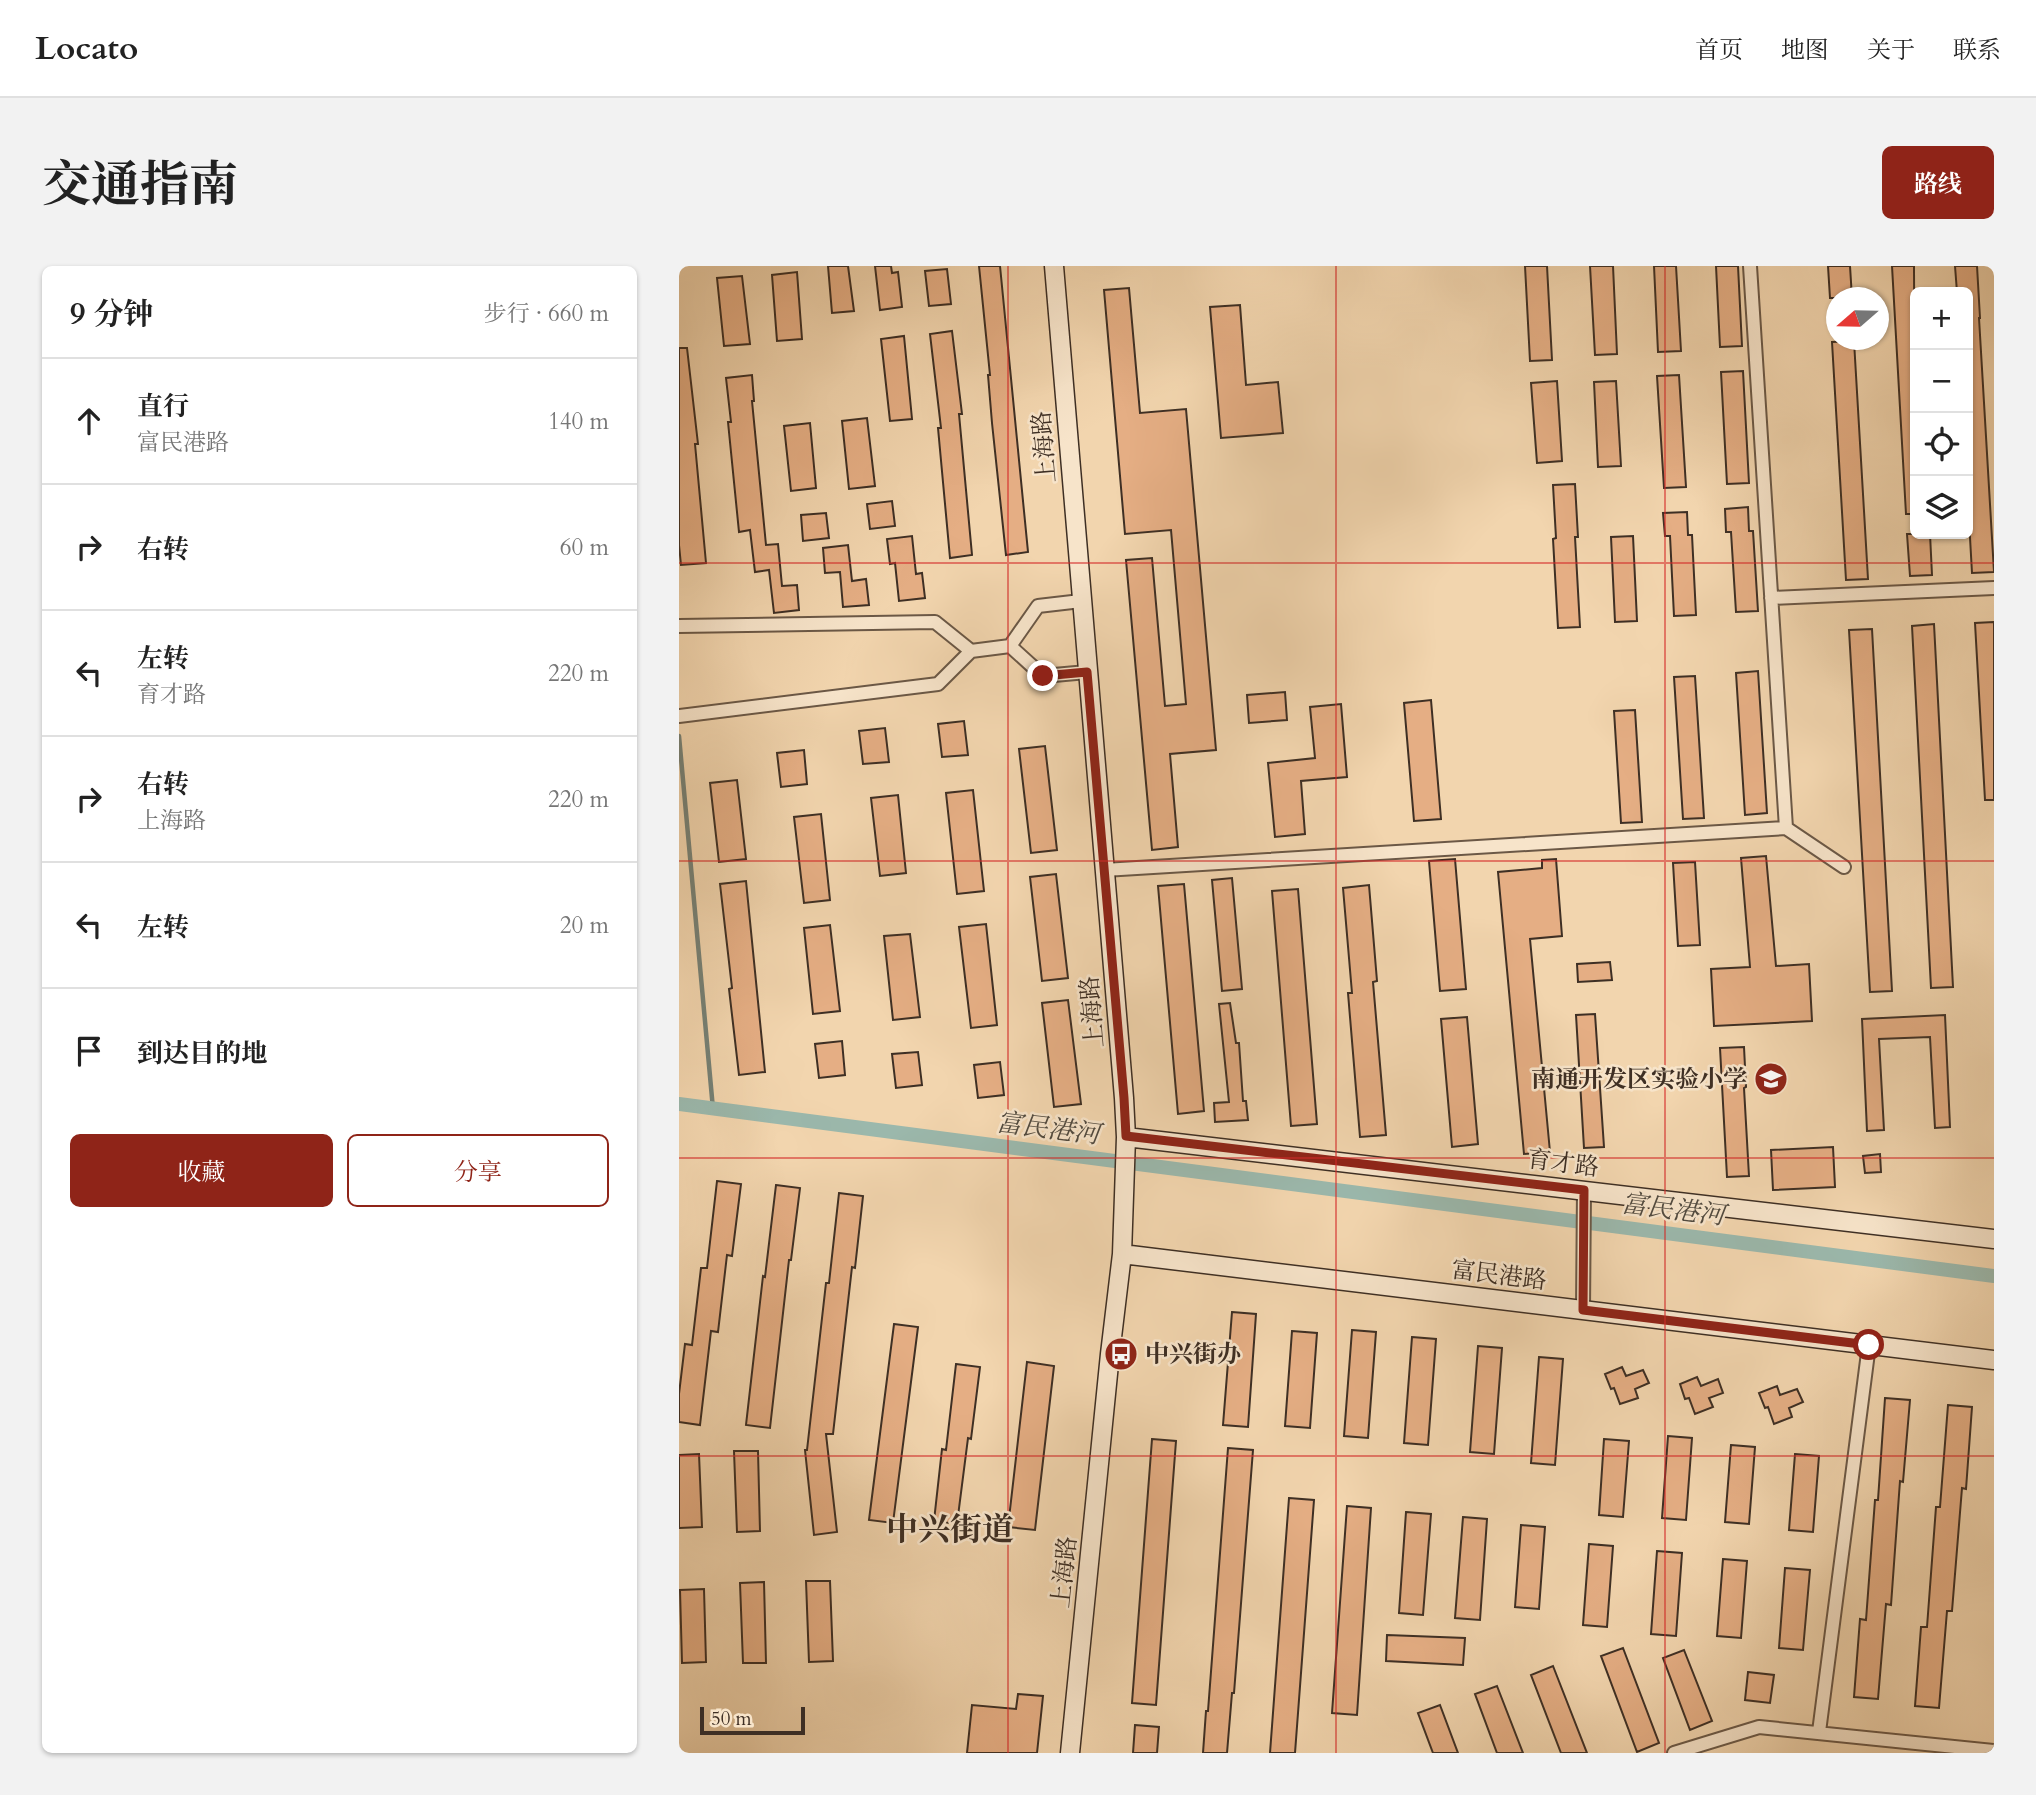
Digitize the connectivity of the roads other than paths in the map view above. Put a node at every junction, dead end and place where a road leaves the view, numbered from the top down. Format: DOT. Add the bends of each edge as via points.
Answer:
graph roads {
  1 [pos="1055,266"];
  2 [pos="1750,266"];
  3 [pos="1994,588"];
  4 [pos="1771,598"];
  5 [pos="1081,601"];
  6 [pos="679,626"];
  7 [pos="1010,646"];
  8 [pos="971,650"];
  9 [pos="1087,672"];
  10 [pos="679,716"];
  11 [pos="1786,828"];
  12 [pos="1844,867"];
  13 [pos="1104,870"];
  14 [pos="1126,1137"];
  15 [pos="1584,1191"];
  16 [pos="1994,1238"];
  17 [pos="1122,1254"];
  18 [pos="1583,1310"];
  19 [pos="1869,1345"];
  20 [pos="1994,1360"];
  21 [pos="1819,1732"];
  22 [pos="1721,1738"];
  23 [pos="1994,1751"];
  24 [pos="1070,1753"];
  25 [pos="1674,1753"];
  26 [pos="1719,1753"];
  1 -- 5 [label="street, 上海路"];
  2 -- 4 [label="street"];
  3 -- 4 [label="street"];
  4 -- 11 [label="street"];
  5 -- 7 [label="street" via="1038,606"];
  5 -- 9 [label="street, 上海路"];
  6 -- 8 [label="street" via="935,622"];
  7 -- 8 [label="street"];
  7 -- 9 [label="street" via="1043,676"];
  8 -- 10 [label="street" via="938,684"];
  9 -- 13 [label="street, 上海路"];
  11 -- 12 [label="street"];
  11 -- 13 [label="street"];
  13 -- 14 [label="street, 上海路"];
  14 -- 15 [label="street, 育才路"];
  14 -- 17 [label="street, 上海路"];
  15 -- 16 [label="street, 育才路"];
  15 -- 18 [label="street"];
  17 -- 18 [label="street, 富民港路"];
  17 -- 24 [label="street, 上海路"];
  18 -- 19 [label="street, 富民港路"];
  19 -- 20 [label="street, 富民港路"];
  19 -- 21 [label="street"];
  21 -- 22 [label="street" via="1759,1727"];
  21 -- 23 [label="street"];
  22 -- 25 [label="street"];
  22 -- 26 [label="street"];
}
